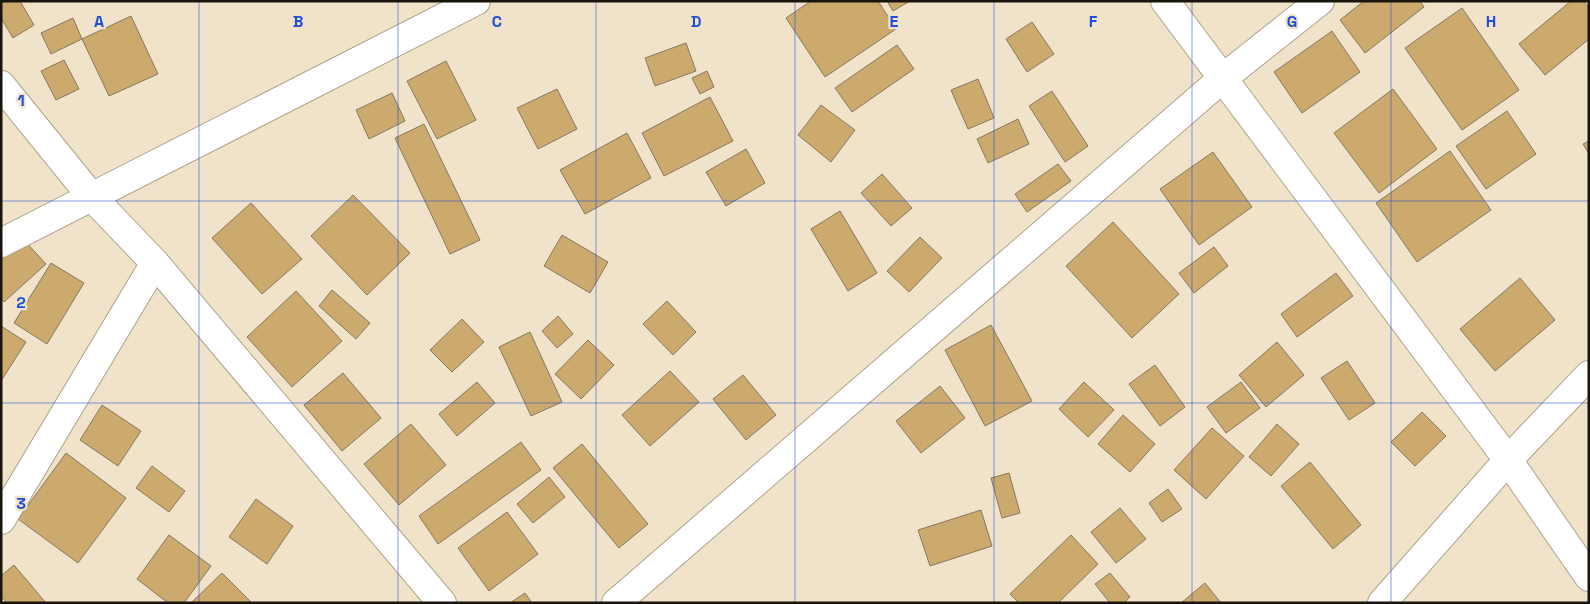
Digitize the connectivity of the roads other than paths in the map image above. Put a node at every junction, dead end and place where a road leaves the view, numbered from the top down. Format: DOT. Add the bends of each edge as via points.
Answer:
graph roads {
  1 [pos="476,1"];
  2 [pos="1165,1"];
  3 [pos="1320,1"];
  4 [pos="1223,78"];
  5 [pos="1,85"];
  6 [pos="91,196"];
  7 [pos="1,243"];
  8 [pos="155,263"];
  9 [pos="1589,375"];
  10 [pos="1508,460"];
  11 [pos="1,520"];
  12 [pos="1589,577"];
  13 [pos="442,603"];
  14 [pos="616,603"];
  15 [pos="1382,603"];
  1 -- 6 [label="street"];
  2 -- 4 [label="street"];
  3 -- 4 [label="street"];
  4 -- 10 [label="street"];
  4 -- 14 [label="street"];
  5 -- 6 [label="street"];
  6 -- 7 [label="street"];
  6 -- 8 [label="street"];
  8 -- 11 [label="street"];
  8 -- 13 [label="street"];
  9 -- 10 [label="street"];
  10 -- 12 [label="street"];
  10 -- 15 [label="street"];
}
